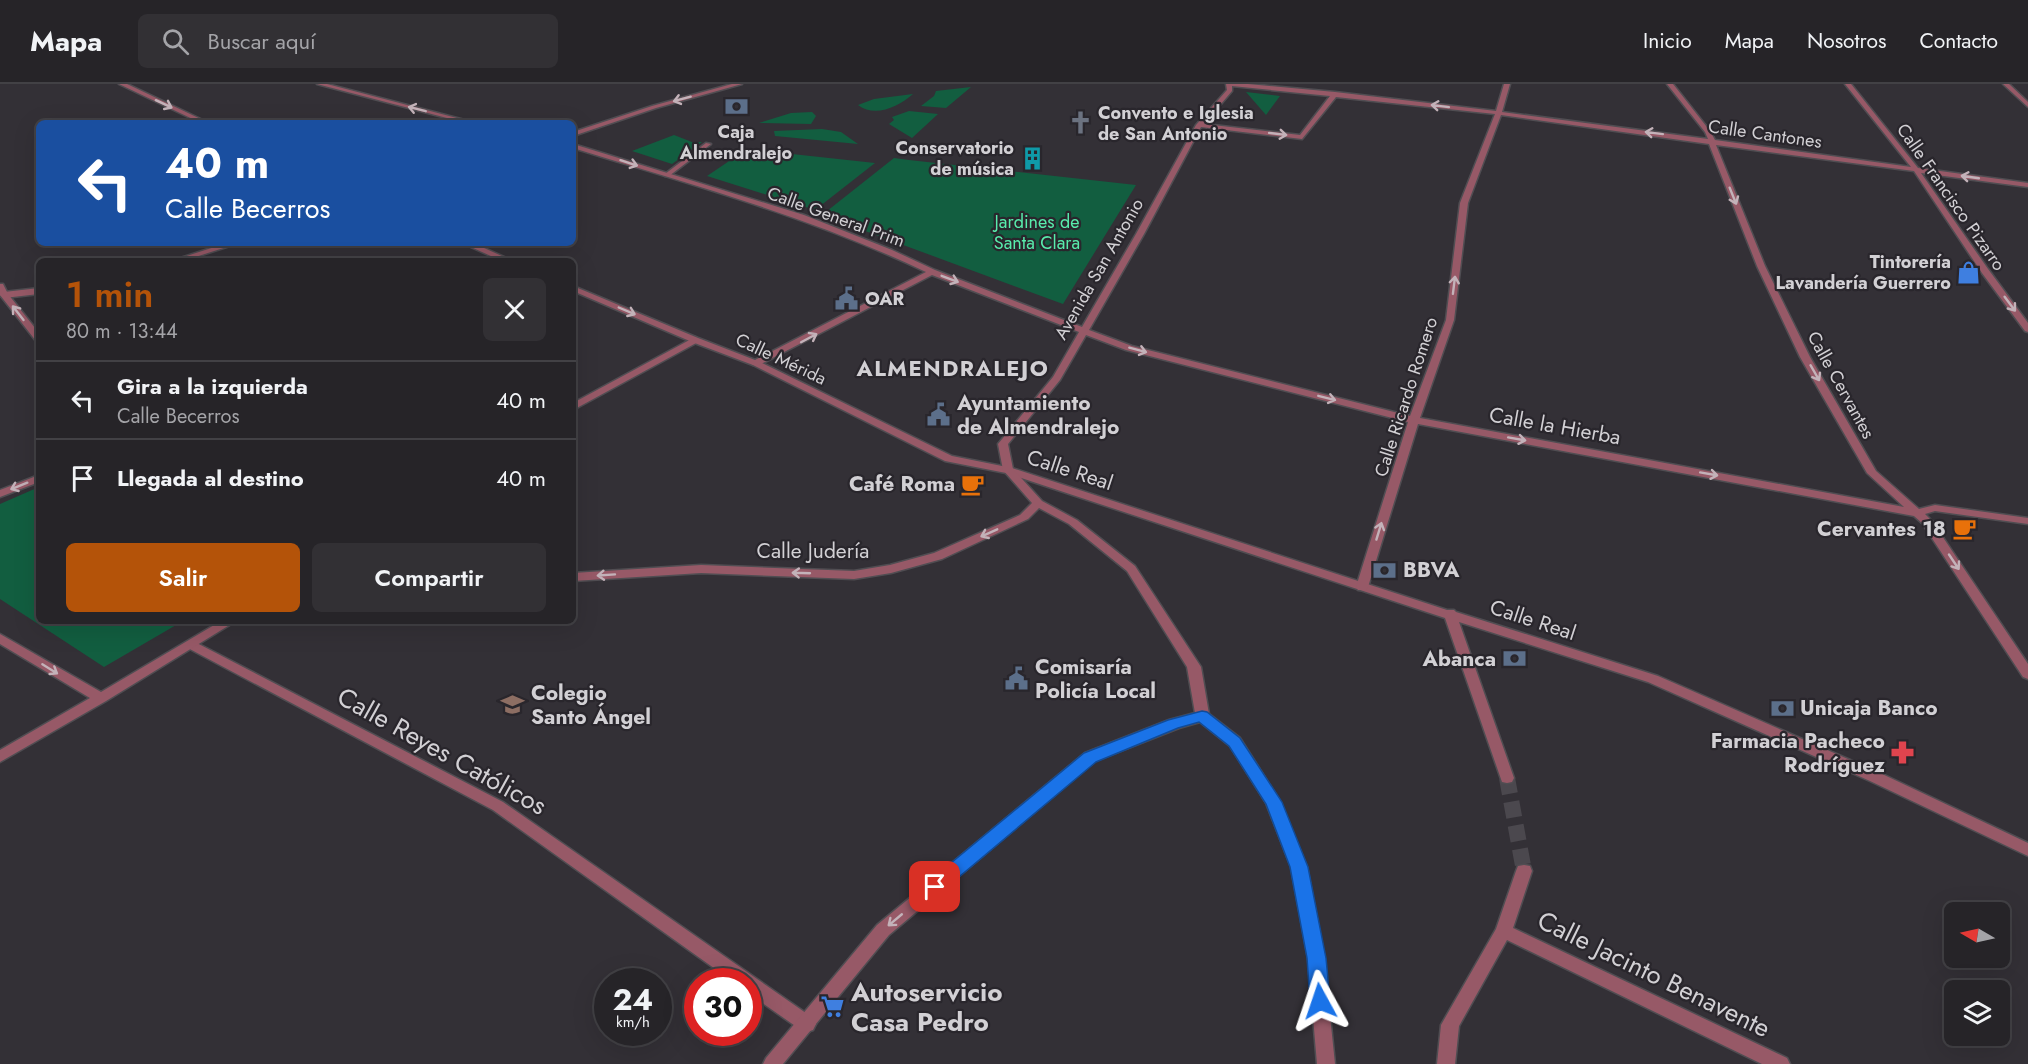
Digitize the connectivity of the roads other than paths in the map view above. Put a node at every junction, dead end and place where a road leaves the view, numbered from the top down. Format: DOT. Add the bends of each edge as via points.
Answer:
graph roads {
  1 [pos="122,84"];
  2 [pos="320,84"];
  3 [pos="739,84"];
  4 [pos="1231,84"];
  5 [pos="1506,84"];
  6 [pos="1670,84"];
  7 [pos="1848,84"];
  8 [pos="2006,84"];
  9 [pos="1335,94"];
  10 [pos="2028,105"];
  11 [pos="1498,113"];
  12 [pos="200,120"];
  13 [pos="462,120"];
  14 [pos="1199,125"];
  15 [pos="576,133"];
  16 [pos="1712,142"];
  17 [pos="708,144"];
  18 [pos="576,147"];
  19 [pos="1916,170"];
  20 [pos="667,175"];
  21 [pos="2028,185"];
  22 [pos="225,246"];
  23 [pos="473,246"];
  24 [pos="185,258"];
  25 [pos="502,258"];
  26 [pos="932,273"];
  27 [pos="576,289"];
  28 [pos="36,291"];
  29 [pos="1,292"];
  30 [pos="2028,329"];
  31 [pos="1083,330"];
  32 [pos="36,335"];
  33 [pos="695,340"];
  34 [pos="756,363"];
  35 [pos="576,405"];
  36 [pos="1414,420"];
  37 [pos="1008,470"];
  38 [pos="36,479"];
  39 [pos="0,494"];
  40 [pos="1038,503"];
  41 [pos="1917,513"];
  42 [pos="2028,521"];
  43 [pos="576,577"];
  44 [pos="1362,587"];
  45 [pos="1450,613"];
  46 [pos="225,624"];
  47 [pos="0,638"];
  48 [pos="191,644"];
  49 [pos="2028,674"];
  50 [pos="101,698"];
  51 [pos="1202,716"];
  52 [pos="0,757"];
  53 [pos="1507,778"];
  54 [pos="2028,850"];
  55 [pos="1524,871"];
  56 [pos="1504,931"];
  57 [pos="727,968"];
  58 [pos="762,992"];
  59 [pos="807,1024"];
  60 [pos="772,1064"];
  61 [pos="1326,1064"];
  62 [pos="1446,1064"];
  63 [pos="1781,1064"];
  1 -- 12 [label="street, one-way"];
  13 -- 2 [label="street, one-way"];
  3 -- 15 [label="street, one-way"];
  4 -- 9 [label="street, Calle Cantones"];
  4 -- 14 [label="street, Avenida San Antonio"];
  5 -- 11 [label="street, Calle Ricardo Romero"];
  6 -- 16 [label="street, Calle Cervantes"];
  7 -- 19 [label="street, Calle Francisco Pizarro"];
  8 -- 10 [label="street"];
  11 -- 9 [label="street, Calle Cantones, one-way"];
  14 -- 9 [label="street, one-way" via="1302,137"];
  16 -- 11 [label="street, Calle Cantones, one-way"];
  36 -- 11 [label="street, Calle Ricardo Romero, one-way" via="1450,320 1464,203"];
  14 -- 31 [label="street, Avenida San Antonio"];
  16 -- 19 [label="street, Calle Cantones"];
  16 -- 41 [label="street, Calle Cervantes, one-way" via="1761,266 1805,357 1872,473"];
  17 -- 20 [label="street"];
  18 -- 20 [label="street, Calle General Prim, one-way"];
  21 -- 19 [label="street, Calle Cantones, one-way"];
  19 -- 30 [label="street, Calle Francisco Pizarro, one-way"];
  20 -- 26 [label="street, Calle General Prim" via="811,221 903,257"];
  22 -- 24 [label="street"];
  23 -- 25 [label="street"];
  26 -- 31 [label="street, Calle General Prim, one-way"];
  34 -- 26 [label="street, one-way"];
  27 -- 33 [label="street, Calle Mérida, one-way"];
  28 -- 29 [label="street"];
  32 -- 29 [label="street, one-way"];
  31 -- 36 [label="street, Calle la Hierba, one-way" via="1129,348"];
  31 -- 37 [label="street, Avenida San Antonio" via="1056,378 1003,444"];
  33 -- 34 [label="street, Calle Mérida"];
  33 -- 35 [label="street"];
  34 -- 37 [label="street, Calle Mérida" via="949,459"];
  36 -- 41 [label="street, Calle la Hierba, one-way"];
  44 -- 36 [label="street, Calle Ricardo Romero, one-way"];
  37 -- 40 [label="street"];
  37 -- 44 [label="street, Calle Real"];
  38 -- 39 [label="street, one-way"];
  40 -- 43 [label="street, Calle Judería, one-way" via="1024,517 938,556 854,575 701,569"];
  40 -- 51 [label="street" via="1073,522 1131,568 1194,667"];
  41 -- 42 [label="street, Calle la Hierba" via="1935,508"];
  41 -- 49 [label="street, Calle Cervantes, one-way"];
  44 -- 45 [label="street, Calle Real"];
  45 -- 53 [label="street"];
  45 -- 54 [label="street, Calle Real" via="1653,679"];
  46 -- 48 [label="street"];
  47 -- 50 [label="street, one-way"];
  48 -- 50 [label="street"];
  48 -- 57 [label="street, Calle Reyes Católicos" via="498,806"];
  50 -- 52 [label="street"];
  51 -- 59 [label="street, one-way" via="1090,758 883,930"];
  51 -- 61 [label="street" via="1234,742 1273,802 1299,867 1316,958"];
  55 -- 56 [label="street"];
  56 -- 62 [label="street" via="1450,1025"];
  56 -- 63 [label="street, Calle Jacinto Benavente"];
  58 -- 59 [label="street, Calle Reyes Católicos"];
  59 -- 60 [label="street"];
}
